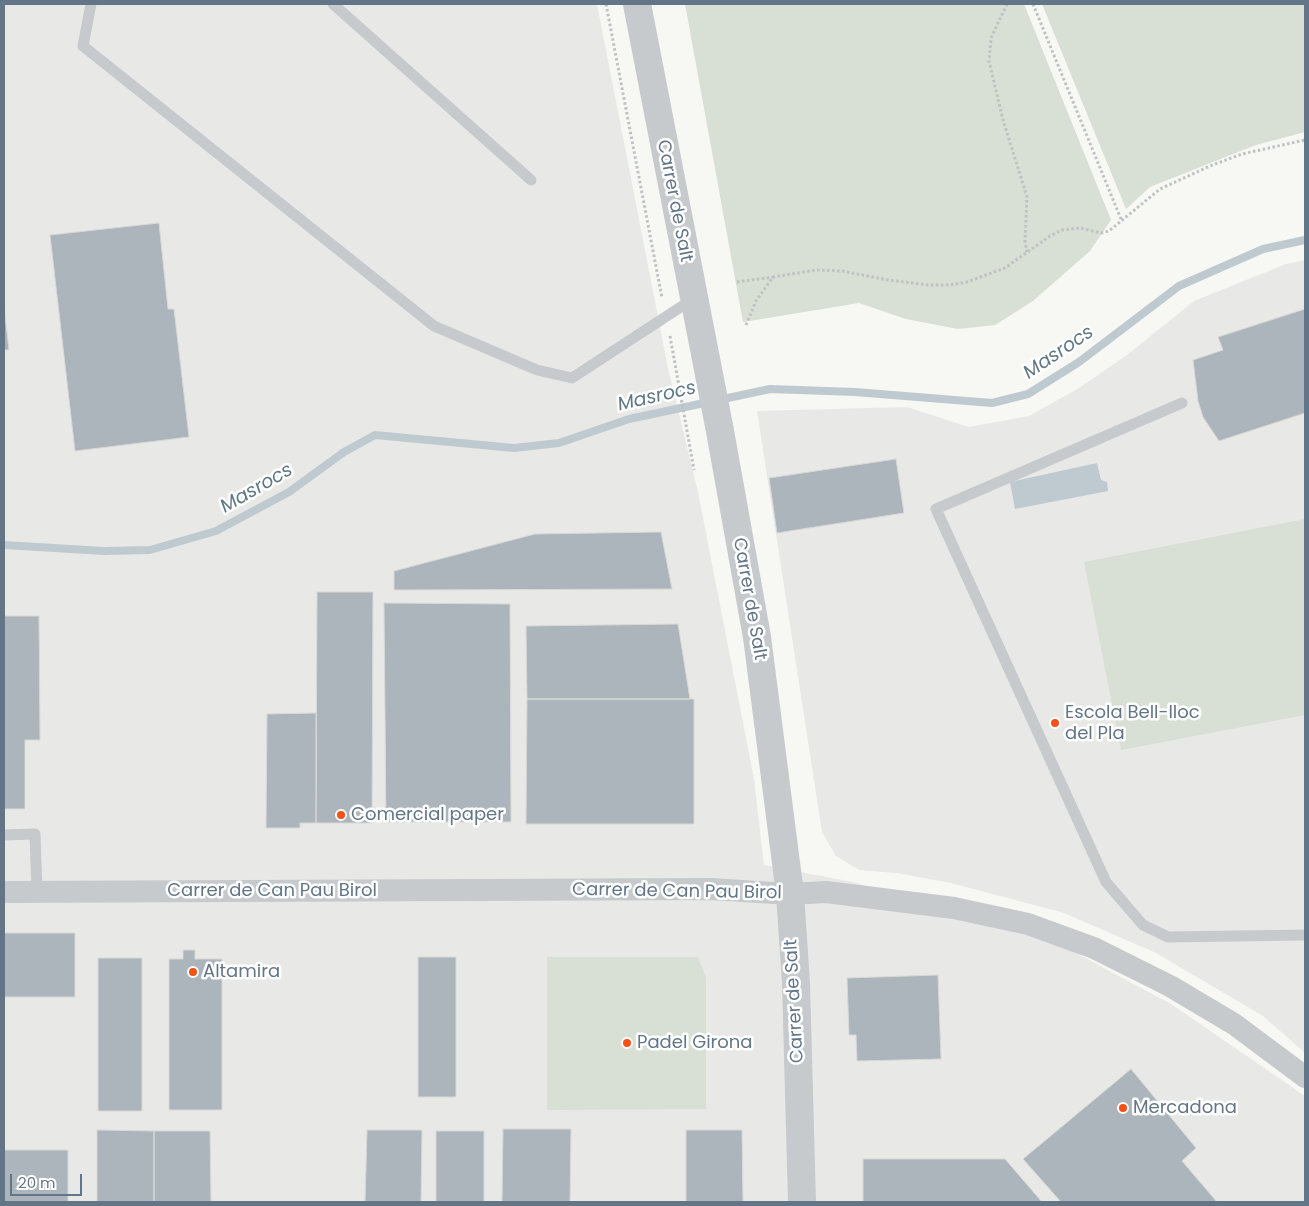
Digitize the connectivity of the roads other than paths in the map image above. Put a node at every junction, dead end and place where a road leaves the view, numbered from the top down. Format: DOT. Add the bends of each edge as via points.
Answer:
graph roads {
  1 [pos="91,4"];
  2 [pos="333,4"];
  3 [pos="637,4"];
  4 [pos="531,180"];
  5 [pos="693,299"];
  6 [pos="1182,403"];
  7 [pos="4,835"];
  8 [pos="4,892"];
  9 [pos="37,892"];
  10 [pos="790,894"];
  11 [pos="1305,935"];
  12 [pos="1305,1077"];
  13 [pos="802,1202"];
  1 -- 5 [label="lane" via="84,46 434,326 537,370 572,378"];
  2 -- 4 [label="lane"];
  3 -- 5 [label="street, Carrer de Salt"];
  5 -- 10 [label="street, Carrer de Salt" via="757,637"];
  6 -- 11 [label="lane" via="936,509 1106,882 1143,925 1168,937"];
  7 -- 9 [label="lane" via="35,834"];
  8 -- 9 [label="street, Carrer de Can Pau Birol"];
  9 -- 10 [label="street, Carrer de Can Pau Birol" via="711,890"];
  10 -- 12 [label="street, Carrer de Can Pau Birol" via="826,892 888,899 954,908 1028,924 1094,948 1170,986 1234,1024"];
  10 -- 13 [label="street, Carrer de Salt" via="796,983"];
}
